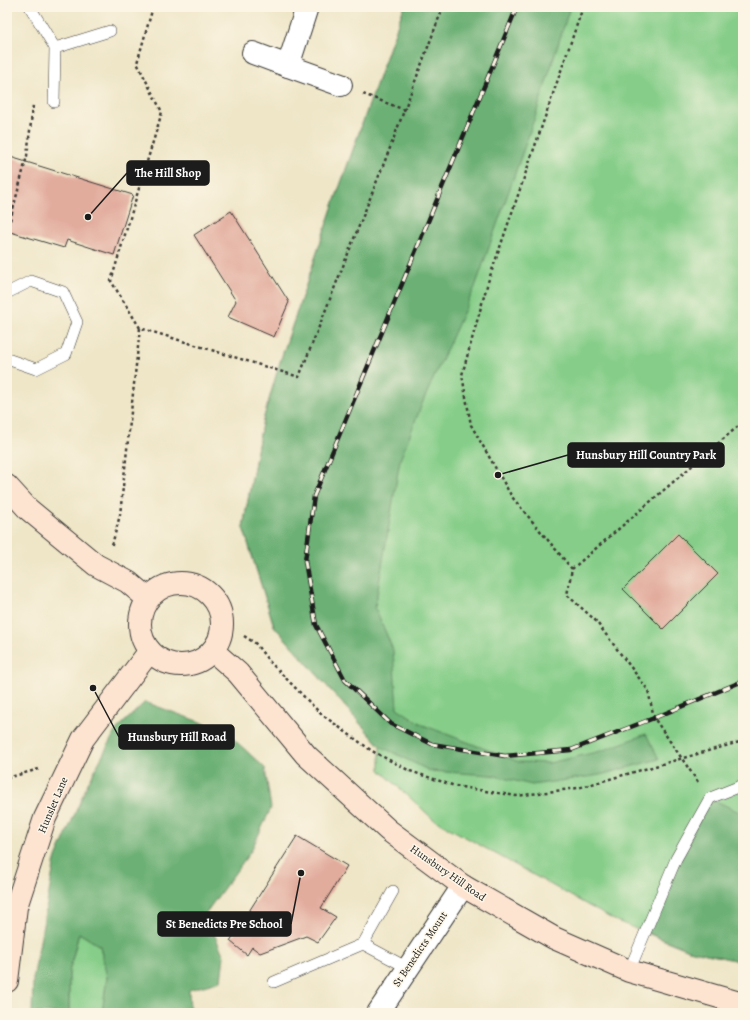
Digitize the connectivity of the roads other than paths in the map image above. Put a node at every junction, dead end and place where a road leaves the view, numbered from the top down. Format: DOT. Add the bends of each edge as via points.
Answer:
graph roads {
  1 [pos="30,7"];
  2 [pos="306,7"];
  3 [pos="110,31"];
  4 [pos="55,48"];
  5 [pos="253,53"];
  6 [pos="288,66"];
  7 [pos="340,85"];
  8 [pos="54,102"];
  9 [pos="7,293"];
  10 [pos="7,359"];
  11 [pos="7,486"];
  12 [pos="148,599"];
  13 [pos="213,651"];
  14 [pos="149,652"];
  15 [pos="743,785"];
  16 [pos="463,886"];
  17 [pos="393,891"];
  18 [pos="363,944"];
  19 [pos="408,968"];
  20 [pos="629,971"];
  21 [pos="7,981"];
  22 [pos="274,982"];
  23 [pos="743,1004"];
  24 [pos="378,1013"];
  1 -- 4 [label="lane"];
  2 -- 6 [label="street"];
  3 -- 4 [label="lane"];
  4 -- 8 [label="lane"];
  5 -- 6 [label="street"];
  6 -- 7 [label="street"];
  9 -- 10 [label="lane" via="31,281 63,292 77,322 66,354 36,369"];
  11 -- 12 [label="street" via="28,508 96,565 128,582"];
  12 -- 13 [label="street" via="169,584 195,585 206,592 221,614 222,626"];
  12 -- 14 [label="street" via="141,611 139,625 142,640"];
  13 -- 14 [label="street" via="202,660 189,665 174,666 160,661"];
  13 -- 16 [label="street, Hunsbury Hill Road" via="238,674 306,755 388,830"];
  14 -- 21 [label="street, Hunslet Lane" via="83,739 45,818 16,908"];
  15 -- 20 [label="lane" via="710,798 676,859"];
  16 -- 19 [label="street, St Benedicts Mount"];
  16 -- 20 [label="street, Hunsbury Hill Road" via="554,938"];
  17 -- 18 [label="lane"];
  18 -- 19 [label="lane"];
  18 -- 22 [label="lane"];
  19 -- 24 [label="street, St Benedicts Mount"];
  20 -- 23 [label="street, Hunsbury Hill Road"];
}
